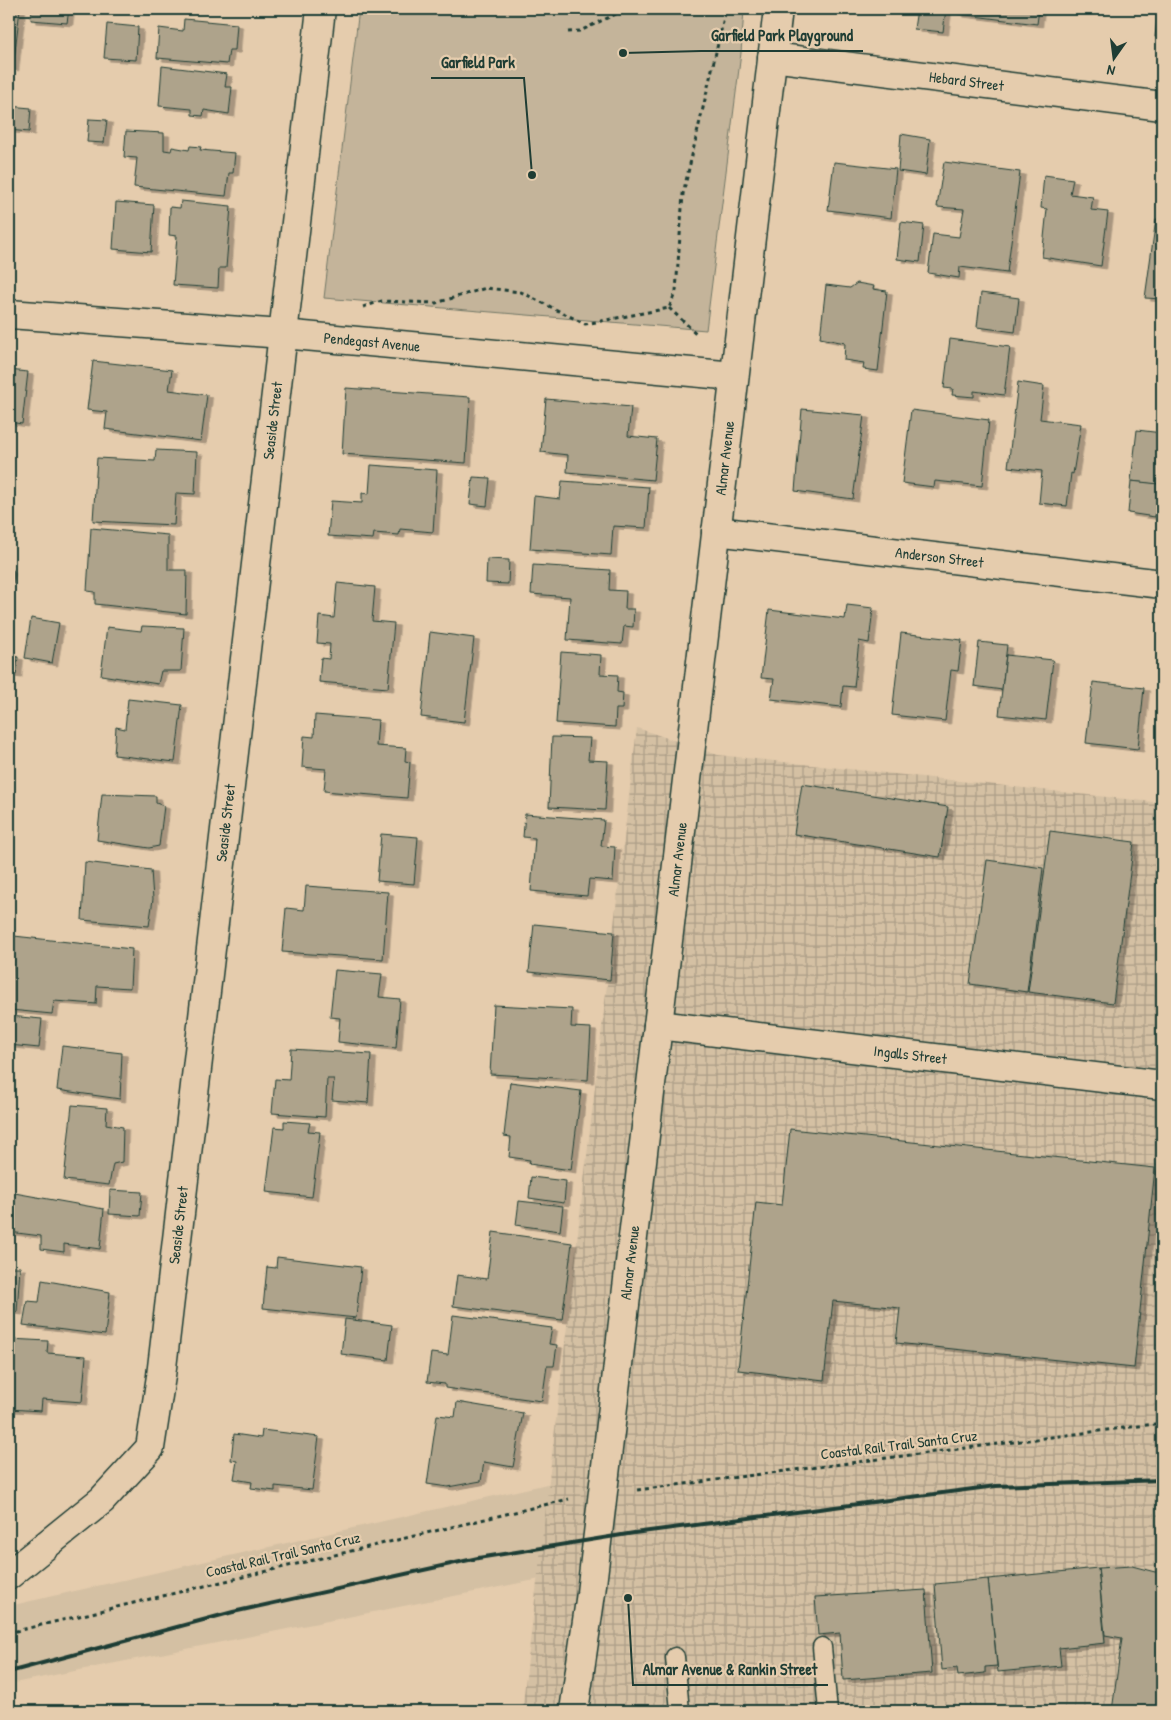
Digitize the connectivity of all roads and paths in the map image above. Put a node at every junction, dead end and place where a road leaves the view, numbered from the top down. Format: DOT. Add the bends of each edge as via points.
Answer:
graph roads {
  1 [pos="321,9"];
  2 [pos="633,9"];
  3 [pos="726,9"];
  4 [pos="778,9"];
  5 [pos="568,32"];
  6 [pos="772,57"];
  7 [pos="1162,106"];
  8 [pos="670,308"];
  9 [pos="355,310"];
  10 [pos="9,314"];
  11 [pos="283,334"];
  12 [pos="698,335"];
  13 [pos="734,376"];
  14 [pos="716,531"];
  15 [pos="1162,584"];
  16 [pos="658,1025"];
  17 [pos="1162,1085"];
  18 [pos="1162,1423"];
  19 [pos="639,1490"];
  20 [pos="560,1500"];
  21 [pos="9,1575"];
  22 [pos="9,1628"];
  23 [pos="822,1647"];
  24 [pos="675,1657"];
  25 [pos="574,1711"];
  26 [pos="680,1711"];
  27 [pos="828,1711"];
  1 -- 11 [label="street, Seaside Street"];
  2 -- 5 [label="path" via="580,31"];
  3 -- 8 [label="path" via="683,194 676,291"];
  4 -- 6 [label="street, Almar Avenue"];
  6 -- 7 [label="street, Hebard Street"];
  6 -- 13 [label="street, Almar Avenue"];
  8 -- 9 [label="path" via="585,324 521,292 486,288 436,303 382,301"];
  8 -- 12 [label="path"];
  10 -- 11 [label="street, Pendegast Avenue"];
  11 -- 13 [label="street, Pendegast Avenue"];
  11 -- 21 [label="street, Seaside Street" via="163,1366 150,1448 102,1500"];
  13 -- 14 [label="street, Almar Avenue"];
  14 -- 15 [label="street, Anderson Street"];
  14 -- 16 [label="street, Almar Avenue"];
  16 -- 17 [label="street, Ingalls Street"];
  16 -- 25 [label="street, Almar Avenue" via="591,1593"];
  18 -- 19 [label="path, Coastal Rail Trail Santa Cruz"];
  20 -- 22 [label="path, Coastal Rail Trail Santa Cruz" via="12,1632"];
  23 -- 27 [label="lane"];
  24 -- 26 [label="lane"];
}
